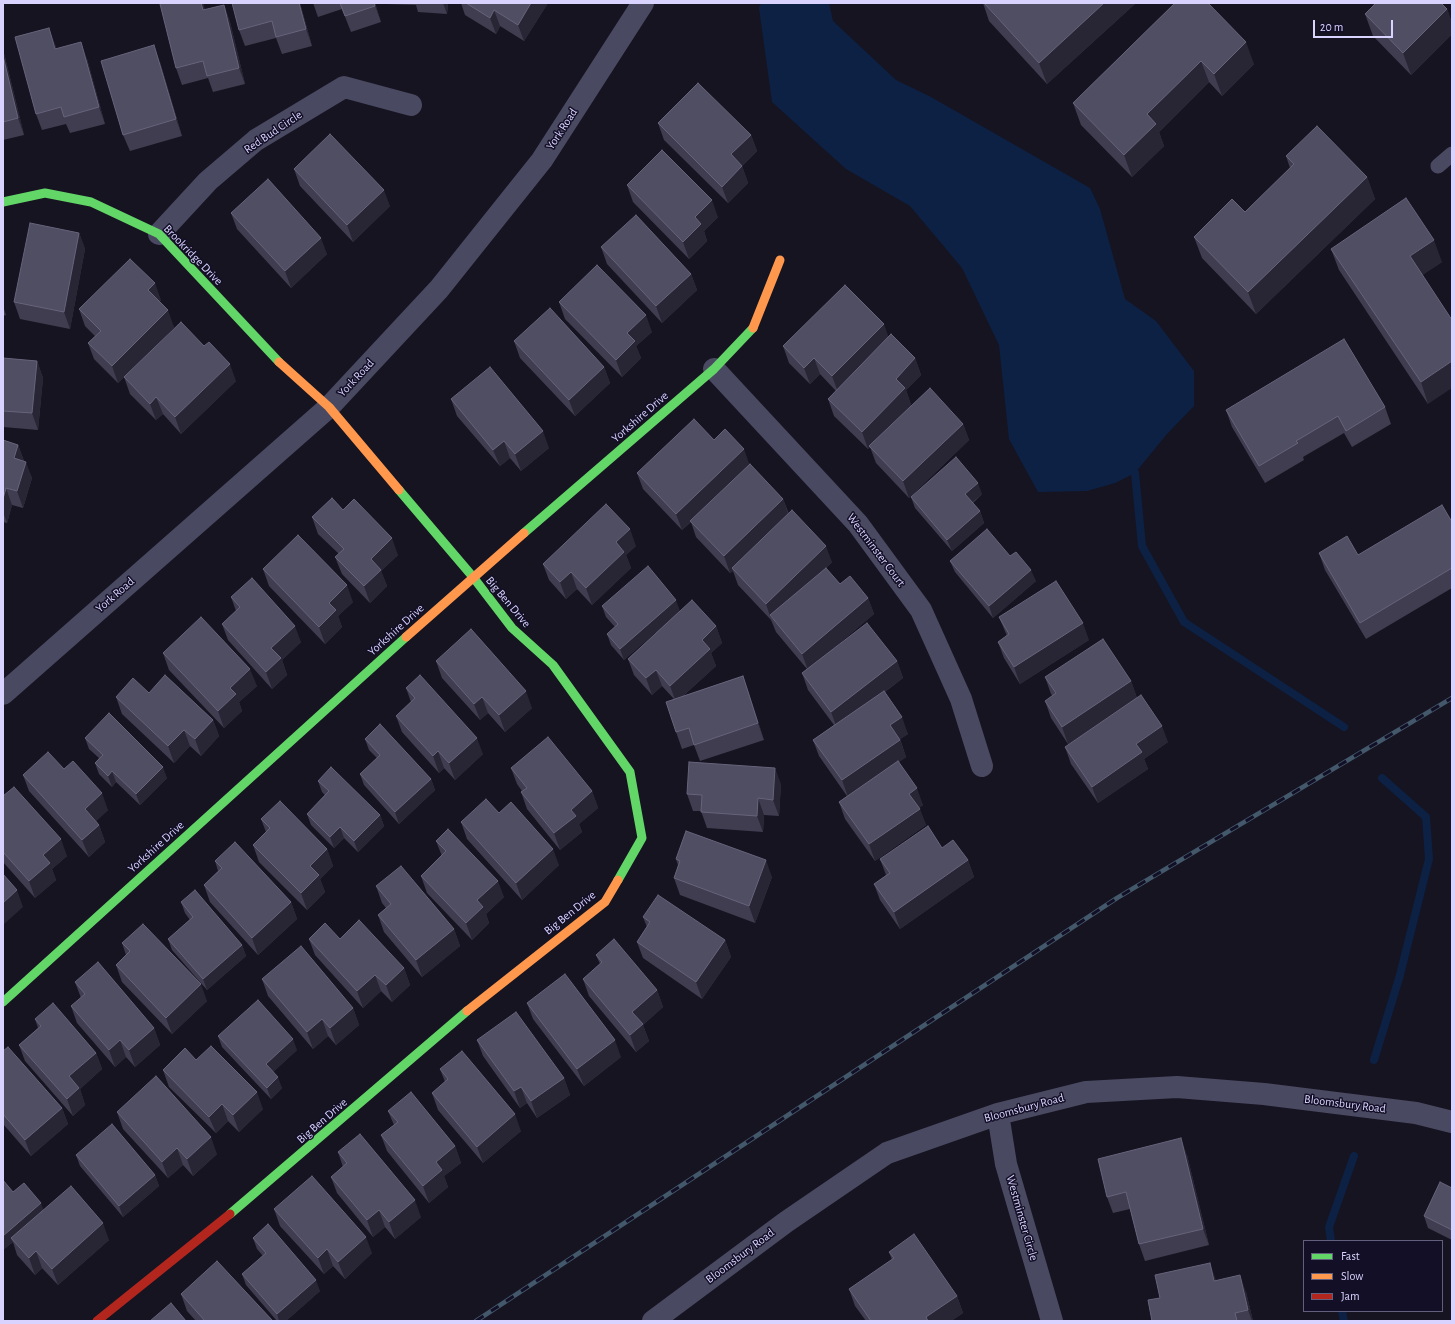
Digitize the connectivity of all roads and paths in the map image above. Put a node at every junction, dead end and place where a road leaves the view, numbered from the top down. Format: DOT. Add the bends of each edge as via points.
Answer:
graph roads {
  1 [pos="643,3"];
  2 [pos="411,105"];
  3 [pos="1452,154"];
  4 [pos="1438,166"];
  5 [pos="3,202"];
  6 [pos="159,234"];
  7 [pos="780,260"];
  8 [pos="714,369"];
  9 [pos="329,407"];
  10 [pos="473,577"];
  11 [pos="3,694"];
  12 [pos="982,766"];
  13 [pos="3,1002"];
  14 [pos="998,1114"];
  15 [pos="1452,1122"];
  16 [pos="97,1321"];
  17 [pos="653,1321"];
  18 [pos="1052,1321"];
  1 -- 9 [label="street, York Road" via="542,160 439,288"];
  2 -- 6 [label="street, Red Bud Circle" via="344,87 256,140 208,181"];
  3 -- 4 [label="lane"];
  5 -- 6 [label="street, Brookridge Drive" via="44,193 91,202"];
  6 -- 9 [label="street, Brookridge Drive" via="283,367"];
  7 -- 8 [label="street, Yorkshire Drive" via="754,327"];
  8 -- 10 [label="street, Yorkshire Drive"];
  8 -- 12 [label="street, Westminster Court" via="858,524 921,610 961,699"];
  9 -- 10 [label="street, Big Ben Drive"];
  9 -- 11 [label="street, York Road"];
  10 -- 13 [label="street, Yorkshire Drive"];
  10 -- 16 [label="street, Big Ben Drive" via="512,628 553,665 630,772 642,838 605,902 481,999 245,1202"];
  14 -- 15 [label="street, Bloomsbury Road" via="1086,1092 1177,1087 1264,1094 1416,1113"];
  14 -- 17 [label="street, Bloomsbury Road" via="887,1153 786,1222"];
  14 -- 18 [label="street, Westminster Circle" via="1006,1164"];
}
